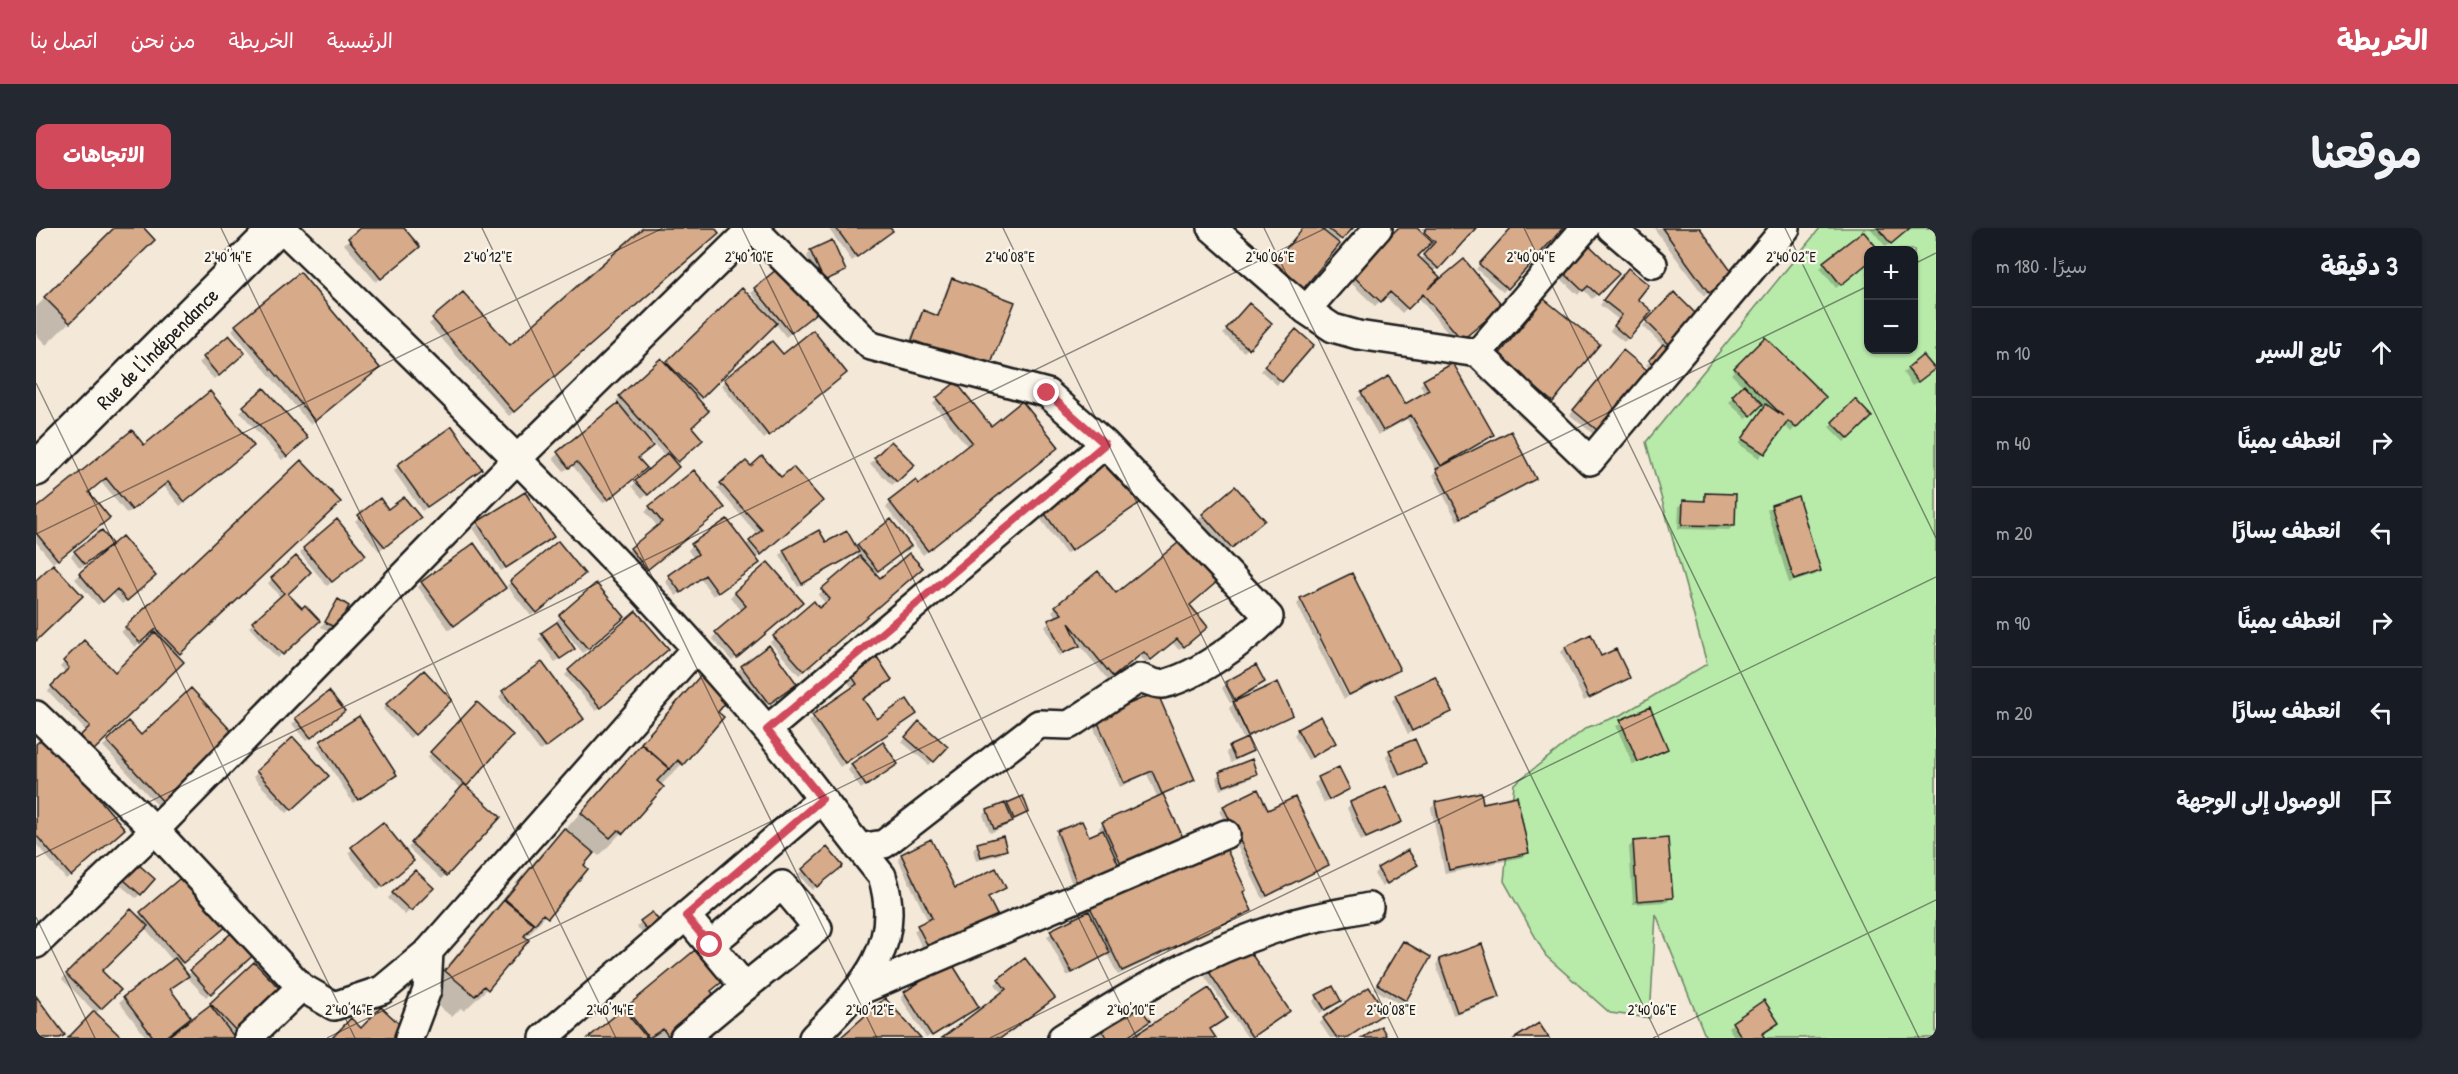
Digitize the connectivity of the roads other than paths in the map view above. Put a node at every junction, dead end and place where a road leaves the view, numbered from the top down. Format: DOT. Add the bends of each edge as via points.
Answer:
graph roads {
  1 [pos="277,228"];
  2 [pos="282,228"];
  3 [pos="752,228"];
  4 [pos="1212,228"];
  5 [pos="1378,228"];
  6 [pos="1585,228"];
  7 [pos="1611,228"];
  8 [pos="1786,228"];
  9 [pos="1653,264"];
  10 [pos="1306,310"];
  11 [pos="1478,353"];
  12 [pos="1105,444"];
  13 [pos="518,458"];
  14 [pos="36,469"];
  15 [pos="695,649"];
  16 [pos="36,715"];
  17 [pos="767,730"];
  18 [pos="822,799"];
  19 [pos="155,830"];
  20 [pos="1226,834"];
  21 [pos="859,848"];
  22 [pos="1369,907"];
  23 [pos="686,916"];
  24 [pos="36,944"];
  25 [pos="710,945"];
  26 [pos="429,951"];
  27 [pos="301,987"];
  28 [pos="746,987"];
  29 [pos="859,991"];
  30 [pos="248,1038"];
  31 [pos="409,1038"];
  32 [pos="544,1038"];
  33 [pos="684,1038"];
  34 [pos="813,1038"];
  35 [pos="1062,1038"];
  1 -- 14 [label="main road, Rue de l'Indépendance"];
  2 -- 13 [label="street"];
  3 -- 12 [label="street" via="871,346 1047,393"];
  3 -- 13 [label="street"];
  4 -- 10 [label="street"];
  5 -- 10 [label="street"];
  6 -- 11 [label="street"];
  7 -- 9 [label="street"];
  8 -- 11 [label="street" via="1590,461"];
  10 -- 11 [label="street" via="1333,328 1358,335"];
  12 -- 17 [label="street"];
  12 -- 21 [label="street" via="1269,616 1242,644 1187,674 1161,685 1140,678 1069,725 1039,724 884,844"];
  13 -- 15 [label="street"];
  13 -- 19 [label="street"];
  15 -- 17 [label="street"];
  15 -- 26 [label="street"];
  16 -- 19 [label="street"];
  17 -- 18 [label="street"];
  18 -- 21 [label="street"];
  18 -- 23 [label="street"];
  19 -- 24 [label="street"];
  19 -- 27 [label="street"];
  20 -- 29 [label="street"];
  21 -- 29 [label="street" via="882,876 890,900 889,925 880,956"];
  22 -- 35 [label="street" via="1288,924 1212,952 1120,1001"];
  23 -- 25 [label="street"];
  23 -- 32 [label="street"];
  25 -- 28 [label="street"];
  25 -- 28 [label="street" via="782,885 818,928"];
  26 -- 27 [label="street" via="382,990 334,1006"];
  26 -- 31 [label="street" via="427,990"];
  27 -- 30 [label="street"];
  28 -- 33 [label="street"];
  29 -- 34 [label="street"];
}
